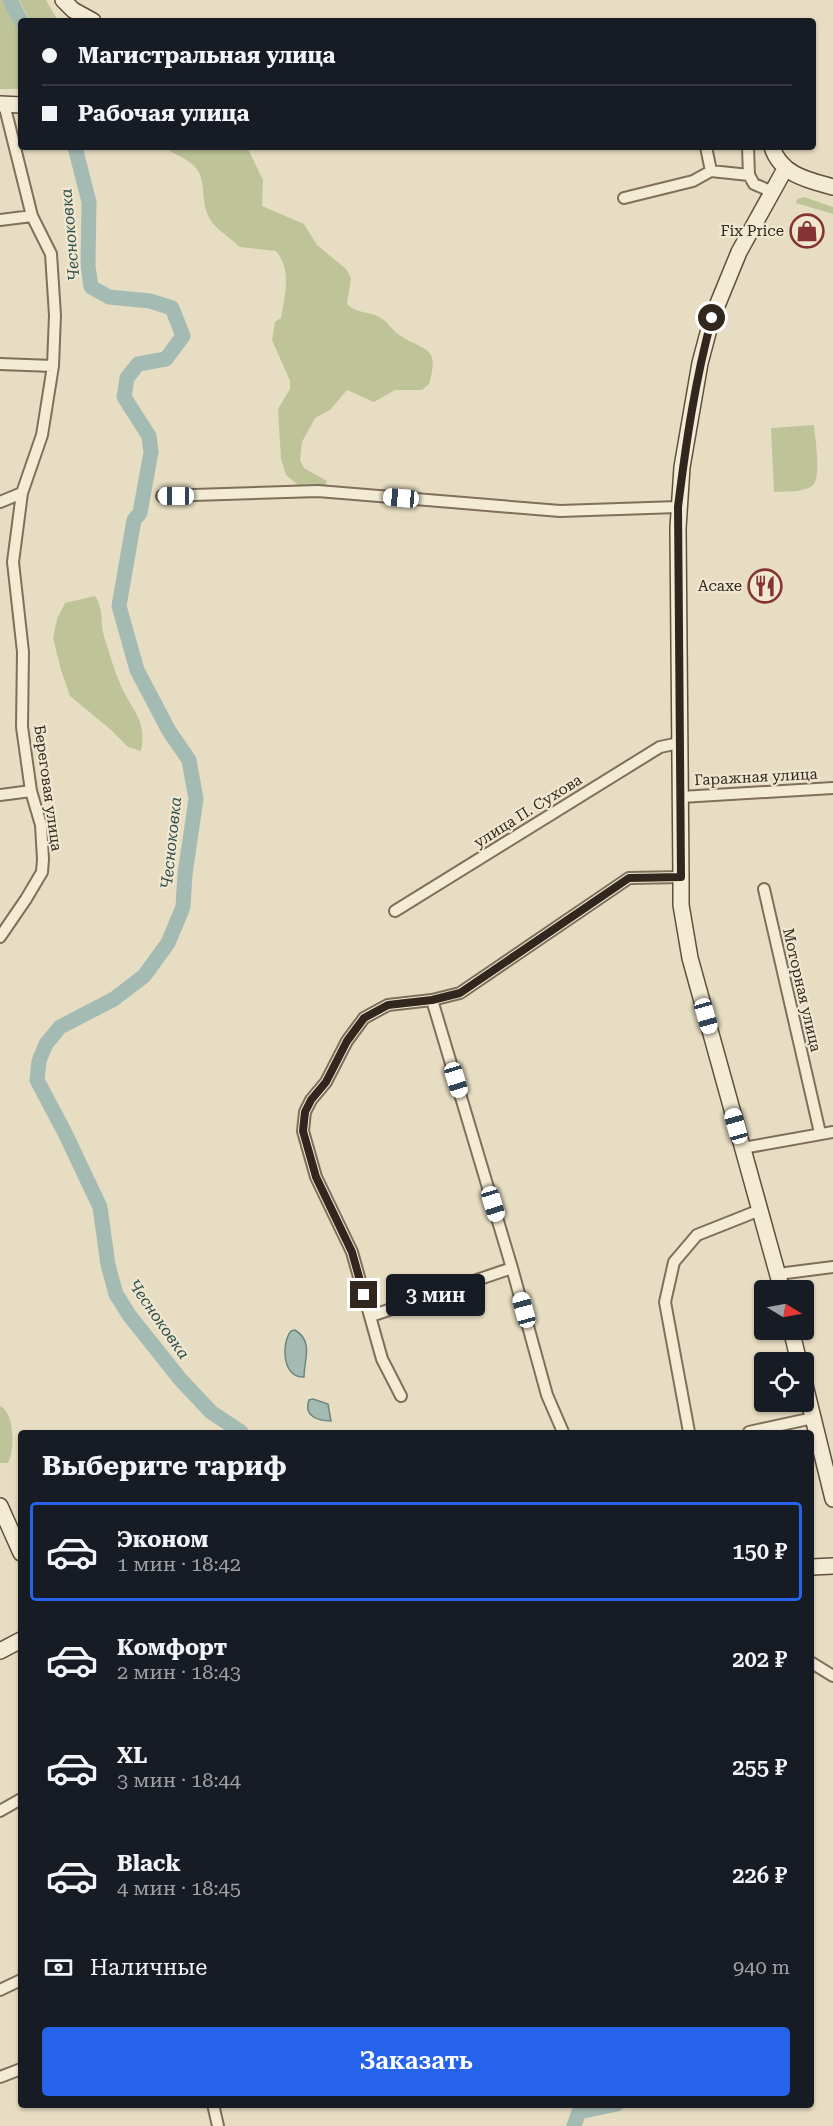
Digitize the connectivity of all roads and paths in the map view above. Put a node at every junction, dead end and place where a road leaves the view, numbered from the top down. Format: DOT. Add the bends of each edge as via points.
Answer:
graph roads {
  1 [pos="63,0"];
  2 [pos="88,18"];
  3 [pos="2,104"];
  4 [pos="18,105"];
  5 [pos="707,150"];
  6 [pos="748,150"];
  7 [pos="774,150"];
  8 [pos="785,169"];
  9 [pos="711,171"];
  10 [pos="749,175"];
  11 [pos="833,187"];
  12 [pos="773,192"];
  13 [pos="624,198"];
  14 [pos="32,216"];
  15 [pos="0,220"];
  16 [pos="0,364"];
  17 [pos="53,366"];
  18 [pos="22,492"];
  19 [pos="162,496"];
  20 [pos="0,501"];
  21 [pos="678,507"];
  22 [pos="679,743"];
  23 [pos="833,788"];
  24 [pos="31,791"];
  25 [pos="0,795"];
  26 [pos="681,797"];
  27 [pos="681,877"];
  28 [pos="764,889"];
  29 [pos="395,911"];
  30 [pos="0,937"];
  31 [pos="432,1000"];
  32 [pos="833,1132"];
  33 [pos="820,1133"];
  34 [pos="742,1148"];
  35 [pos="760,1210"];
  36 [pos="833,1267"];
  37 [pos="512,1268"];
  38 [pos="778,1274"];
  39 [pos="780,1280"];
  40 [pos="370,1316"];
  41 [pos="401,1396"];
  42 [pos="812,1412"];
  43 [pos="813,1418"];
  44 [pos="562,1430"];
  45 [pos="689,1430"];
  46 [pos="758,1430"];
  47 [pos="833,1499"];
  48 [pos="0,1506"];
  49 [pos="18,1546"];
  50 [pos="833,1566"];
  51 [pos="814,1567"];
  52 [pos="18,1642"];
  53 [pos="0,1651"];
  54 [pos="814,1664"];
  55 [pos="833,1676"];
  56 [pos="18,1801"];
  57 [pos="0,1811"];
  58 [pos="18,1981"];
  59 [pos="0,1990"];
  60 [pos="18,2070"];
  61 [pos="0,2077"];
  62 [pos="214,2108"];
  63 [pos="218,2126"];
  1 -- 2 [label="street"];
  3 -- 4 [label="street"];
  3 -- 14 [label="street, Береговая улица"];
  5 -- 9 [label="street"];
  6 -- 10 [label="street"];
  7 -- 8 [label="street"];
  8 -- 11 [label="street"];
  8 -- 12 [label="street"];
  9 -- 10 [label="street"];
  9 -- 13 [label="street" via="693,181"];
  10 -- 12 [label="street" via="754,184"];
  12 -- 21 [label="street" via="739,252 712,318 700,363"];
  14 -- 15 [label="street"];
  14 -- 17 [label="street, Береговая улица" via="51,254"];
  16 -- 17 [label="street"];
  17 -- 18 [label="street, Береговая улица" via="42,435"];
  18 -- 20 [label="street"];
  18 -- 24 [label="street, Береговая улица" via="13,562 23,652 22,727"];
  19 -- 21 [label="street" via="318,491 560,512"];
  21 -- 22 [label="street"];
  22 -- 26 [label="street"];
  22 -- 29 [label="street, улица П. Сухова" via="660,747"];
  23 -- 26 [label="street, Гаражная улица"];
  24 -- 25 [label="street"];
  24 -- 30 [label="street, Береговая улица" via="41,825 42,872"];
  26 -- 27 [label="street"];
  27 -- 31 [label="street" via="629,878 460,993"];
  27 -- 34 [label="street" via="681,905 690,958"];
  28 -- 33 [label="street, Моторная улица"];
  31 -- 37 [label="street"];
  31 -- 40 [label="street" via="388,1005 364,1018 305,1112 303,1131 316,1177 352,1252"];
  32 -- 33 [label="street"];
  33 -- 34 [label="street"];
  34 -- 35 [label="street"];
  35 -- 38 [label="street"];
  35 -- 45 [label="street" via="697,1235 674,1262 665,1302"];
  36 -- 38 [label="street"];
  37 -- 40 [label="street"];
  37 -- 44 [label="street" via="547,1395"];
  38 -- 39 [label="street"];
  40 -- 41 [label="street" via="382,1359"];
  42 -- 43 [label="street"];
  43 -- 46 [label="street"];
  43 -- 47 [label="street"];
  48 -- 49 [label="street"];
  50 -- 51 [label="street"];
  52 -- 53 [label="street"];
  54 -- 55 [label="street"];
  56 -- 57 [label="street"];
  58 -- 59 [label="street"];
  60 -- 61 [label="street"];
  62 -- 63 [label="street"];
}
